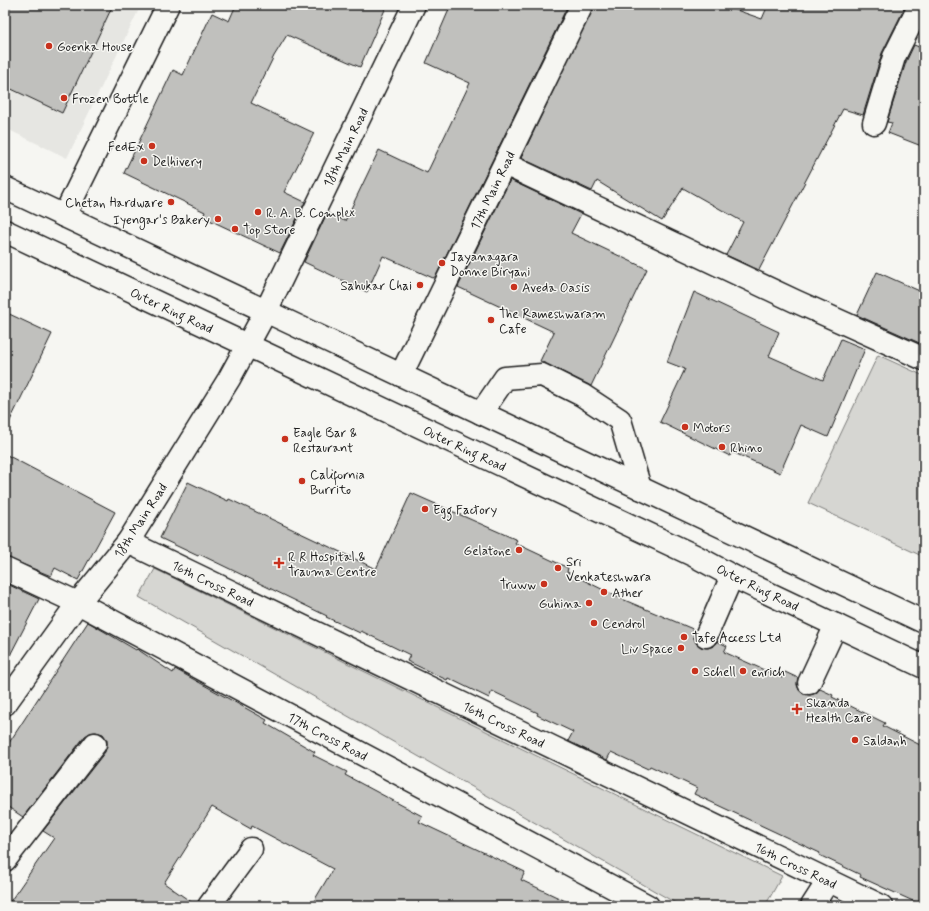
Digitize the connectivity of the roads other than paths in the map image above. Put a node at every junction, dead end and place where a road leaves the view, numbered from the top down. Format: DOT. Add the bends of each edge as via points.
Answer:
graph roads {
  1 [pos="168,5"];
  2 [pos="414,5"];
  3 [pos="582,5"];
  4 [pos="920,5"];
  5 [pos="874,123"];
  6 [pos="505,164"];
  7 [pos="5,188"];
  8 [pos="64,216"];
  9 [pos="5,231"];
  10 [pos="266,311"];
  11 [pos="246,346"];
  12 [pos="924,359"];
  13 [pos="401,376"];
  14 [pos="481,413"];
  15 [pos="640,488"];
  16 [pos="128,542"];
  17 [pos="5,569"];
  18 [pos="732,576"];
  19 [pos="78,604"];
  20 [pos="924,622"];
  21 [pos="836,625"];
  22 [pos="706,636"];
  23 [pos="924,667"];
  24 [pos="809,683"];
  25 [pos="5,704"];
  26 [pos="95,744"];
  27 [pos="251,849"];
  28 [pos="5,860"];
  29 [pos="828,881"];
  30 [pos="209,906"];
  31 [pos="648,906"];
  32 [pos="812,906"];
  33 [pos="881,906"];
  1 -- 8 [label="main road"];
  2 -- 10 [label="main road, 18th Main Road"];
  3 -- 6 [label="main road, 17th Main Road"];
  4 -- 5 [label="main road" via="894,57"];
  6 -- 12 [label="main road" via="794,301"];
  6 -- 13 [label="main road, 17th Main Road"];
  7 -- 8 [label="main road"];
  8 -- 10 [label="main road"];
  9 -- 11 [label="main road, Outer Ring Road"];
  10 -- 11 [label="main road, 18th Main Road"];
  10 -- 13 [label="main road"];
  11 -- 16 [label="main road, 18th Main Road" via="229,379"];
  11 -- 18 [label="main road, Outer Ring Road" via="695,556"];
  13 -- 14 [label="main road"];
  14 -- 15 [label="main road"];
  14 -- 15 [label="main road" via="505,378 542,375 582,395 620,420"];
  15 -- 20 [label="main road"];
  16 -- 19 [label="main road, 18th Main Road"];
  16 -- 29 [label="main road, 16th Cross Road"];
  17 -- 19 [label="main road, 17th Cross Road"];
  18 -- 21 [label="main road, Outer Ring Road"];
  18 -- 22 [label="main road"];
  19 -- 25 [label="main road, 18th Main Road"];
  19 -- 31 [label="main road, 17th Cross Road"];
  21 -- 23 [label="main road, Outer Ring Road"];
  21 -- 24 [label="main road"];
  26 -- 28 [label="main road"];
  27 -- 30 [label="main road"];
  29 -- 32 [label="main road"];
  29 -- 33 [label="main road, 16th Cross Road"];
}
